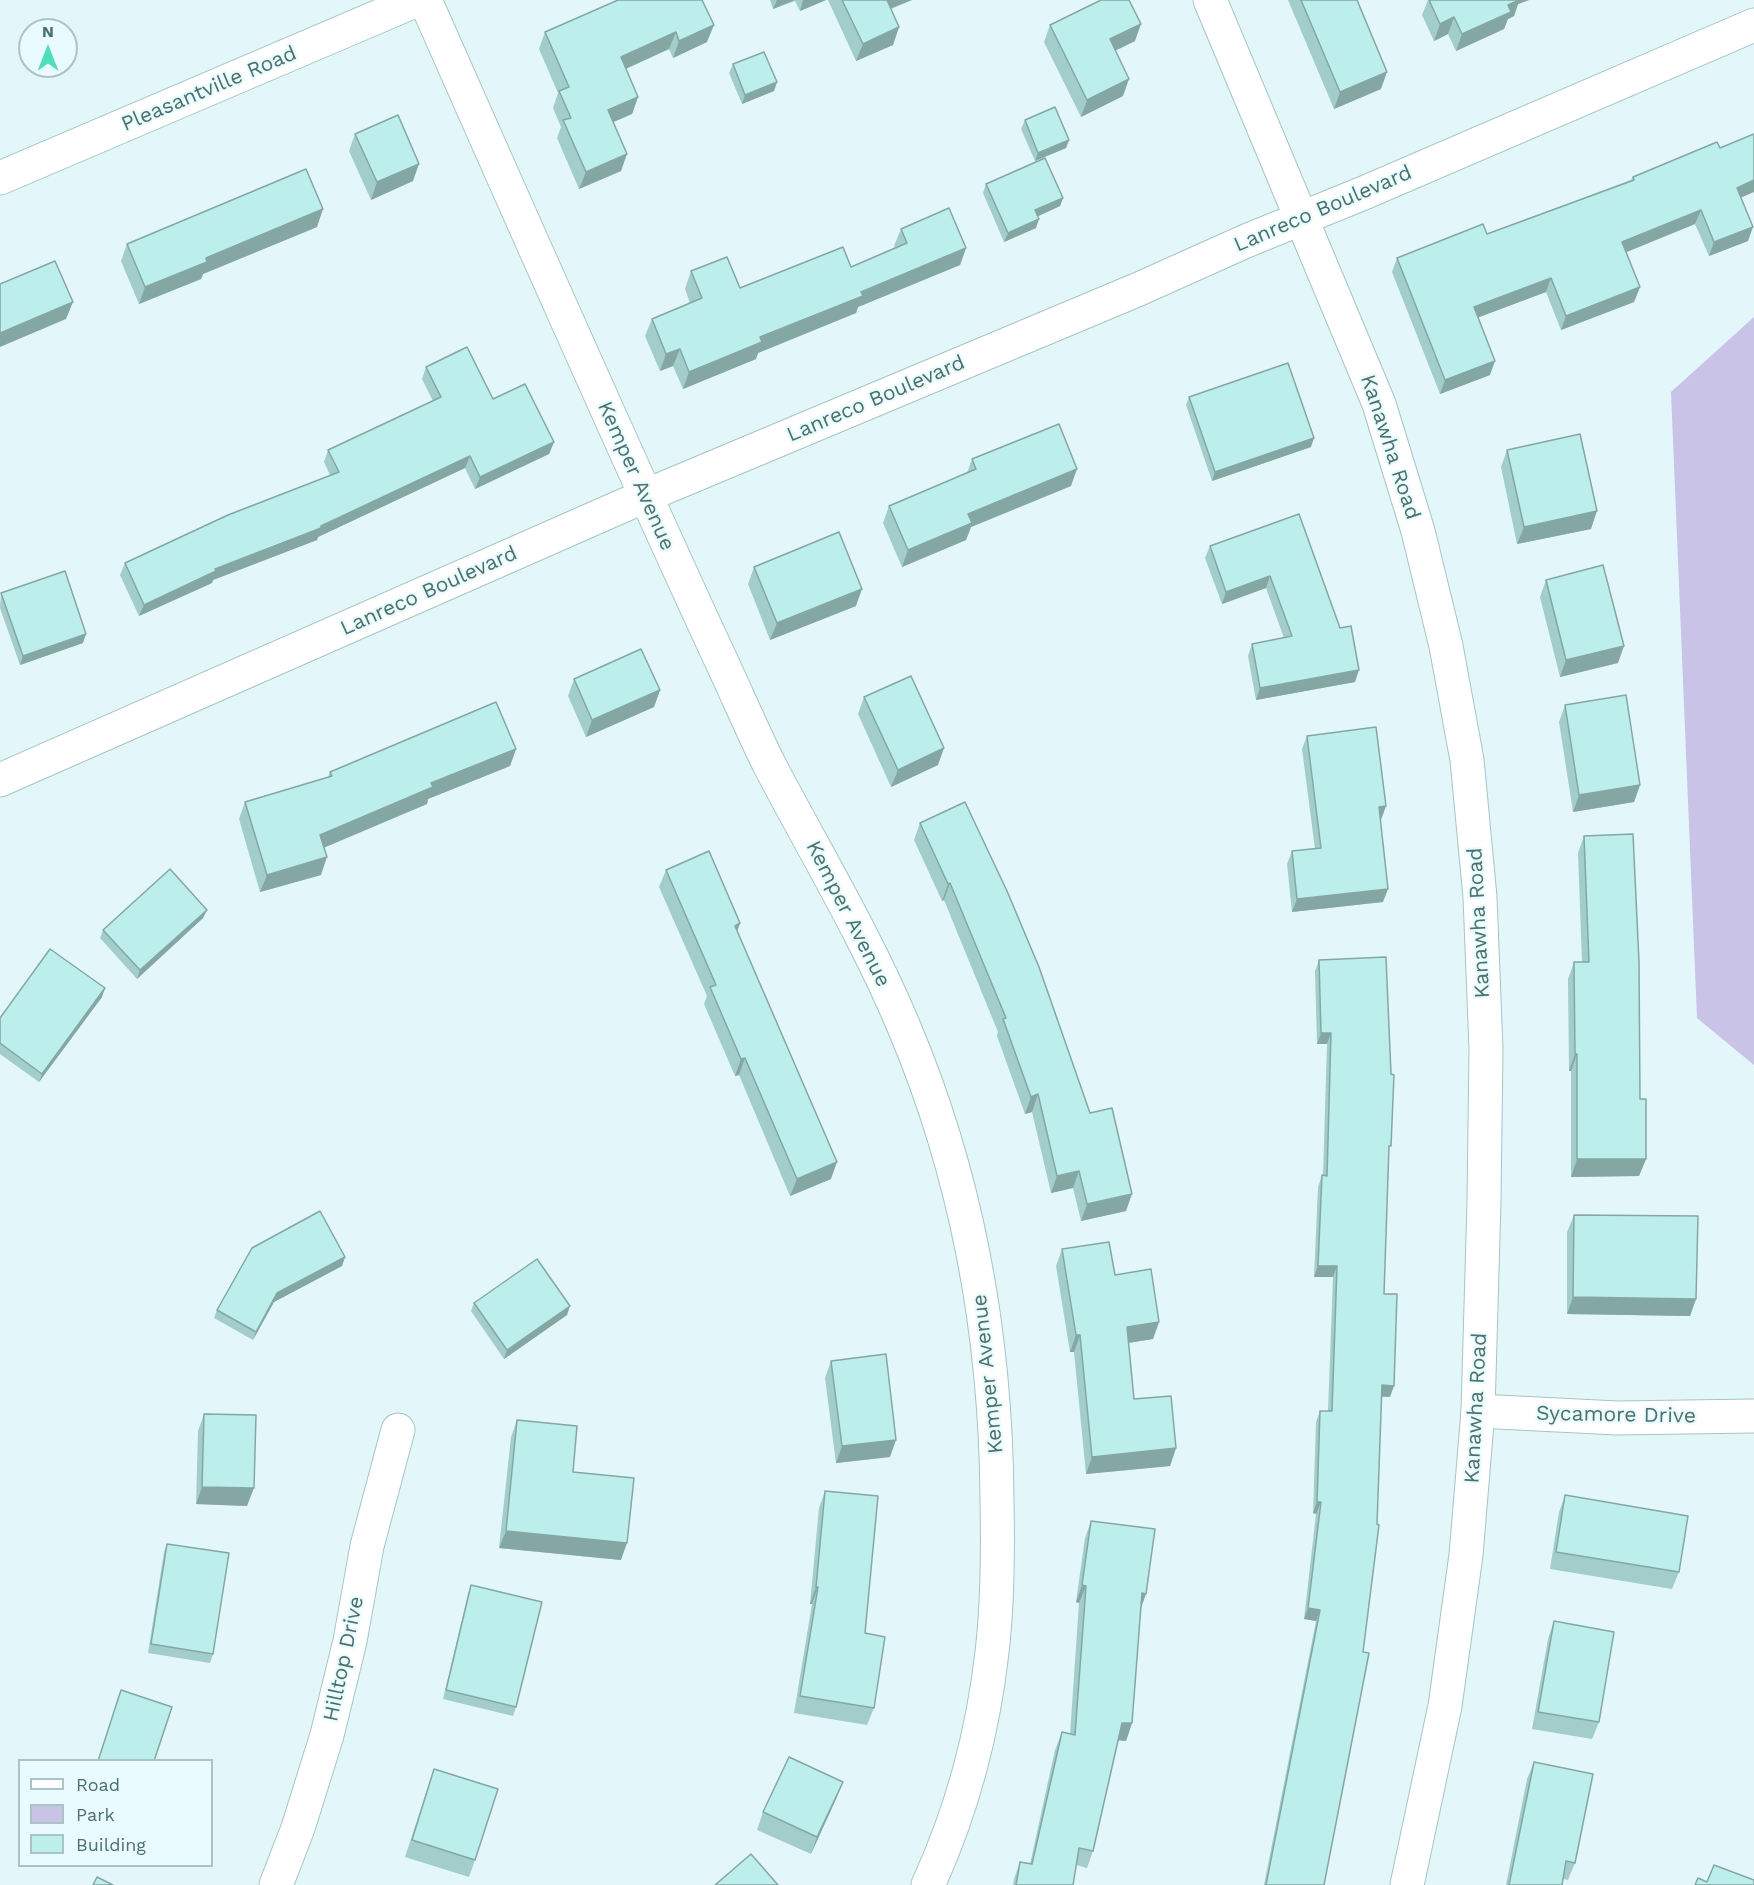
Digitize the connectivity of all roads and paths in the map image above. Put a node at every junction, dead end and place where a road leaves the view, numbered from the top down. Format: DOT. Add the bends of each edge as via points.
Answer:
graph roads {
  1 [pos="417,0"];
  2 [pos="425,0"];
  3 [pos="1210,0"];
  4 [pos="1754,25"];
  5 [pos="0,178"];
  6 [pos="1302,219"];
  7 [pos="645,496"];
  8 [pos="2,781"];
  9 [pos="1478,1411"];
  10 [pos="1754,1416"];
  11 [pos="398,1430"];
  12 [pos="276,1885"];
  13 [pos="928,1885"];
  14 [pos="1407,1885"];
  1 -- 5 [label="street, Pleasantville Road"];
  2 -- 7 [label="street, Kemper Avenue"];
  3 -- 6 [label="street, Kanawha Road"];
  4 -- 6 [label="street, Lanreco Boulevard"];
  6 -- 7 [label="street, Lanreco Boulevard"];
  6 -- 9 [label="street, Kanawha Road" via="1379,404 1418,531 1446,646 1467,760 1480,897 1486,1049"];
  7 -- 8 [label="street, Lanreco Boulevard"];
  7 -- 13 [label="street, Kemper Avenue" via="768,761 863,939 904,1027 937,1112 975,1262 990,1362 997,1463 998,1557 992,1651 980,1728 964,1791"];
  9 -- 10 [label="street, Sycamore Drive" via="1617,1418"];
  9 -- 14 [label="street, Kanawha Road" via="1466,1555 1445,1706"];
  11 -- 12 [label="street, Hilltop Drive" via="367,1546 327,1736"];
}
